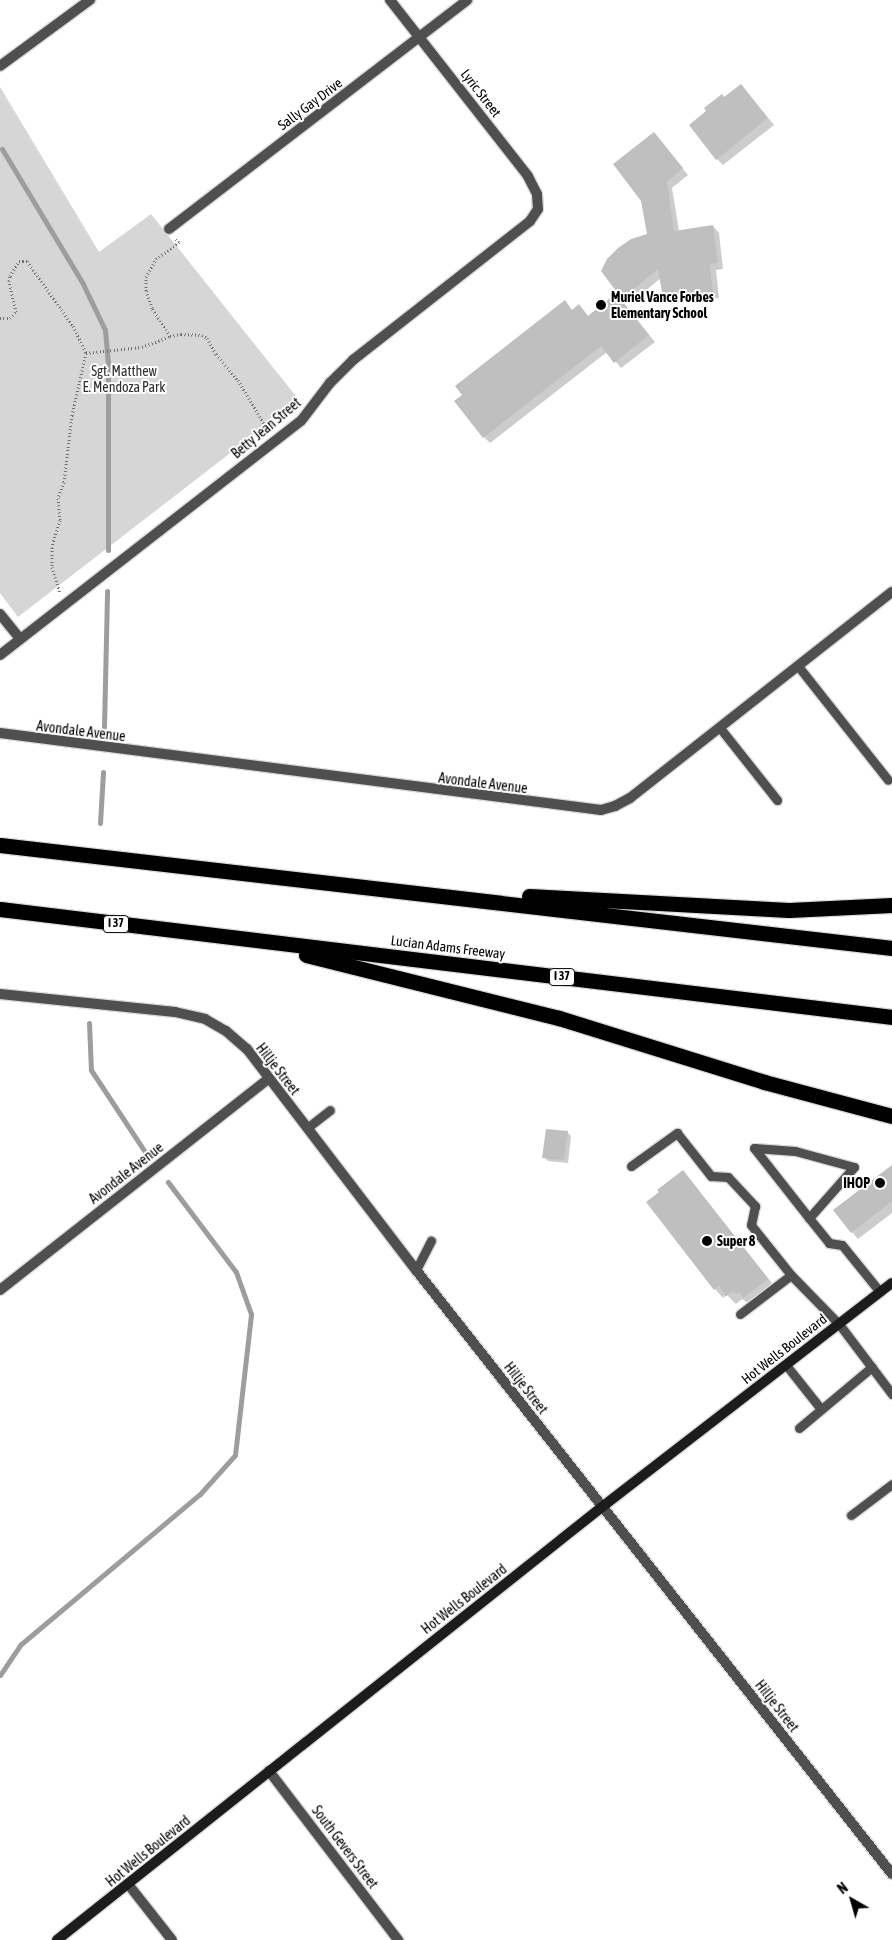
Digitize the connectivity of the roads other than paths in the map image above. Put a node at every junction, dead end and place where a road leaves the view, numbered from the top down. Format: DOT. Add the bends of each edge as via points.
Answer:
graph roads {
  1 [pos="90,0"];
  2 [pos="390,0"];
  3 [pos="467,0"];
  4 [pos="419,37"];
  5 [pos="0,66"];
  6 [pos="538,209"];
  7 [pos="169,229"];
  8 [pos="892,592"];
  9 [pos="0,614"];
  10 [pos="20,640"];
  11 [pos="0,655"];
  12 [pos="798,666"];
  13 [pos="720,728"];
  14 [pos="0,733"];
  15 [pos="888,780"];
  16 [pos="777,800"];
  17 [pos="0,836"];
  18 [pos="0,845"];
  19 [pos="51,851"];
  20 [pos="380,888"];
  21 [pos="892,904"];
  22 [pos="0,909"];
  23 [pos="232,938"];
  24 [pos="892,948"];
  25 [pos="0,994"];
  26 [pos="892,1017"];
  27 [pos="268,1079"];
  28 [pos="330,1110"];
  29 [pos="892,1116"];
  30 [pos="307,1128"];
  31 [pos="631,1166"];
  32 [pos="809,1218"];
  33 [pos="430,1241"];
  34 [pos="416,1270"];
  35 [pos="791,1275"];
  36 [pos="892,1283"];
  37 [pos="0,1290"];
  38 [pos="880,1292"];
  39 [pos="740,1314"];
  40 [pos="839,1324"];
  41 [pos="786,1364"];
  42 [pos="872,1367"];
  43 [pos="892,1394"];
  44 [pos="821,1409"];
  45 [pos="799,1428"];
  46 [pos="892,1484"];
  47 [pos="602,1507"];
  48 [pos="851,1515"];
  49 [pos="269,1771"];
  50 [pos="892,1874"];
  51 [pos="128,1884"];
  52 [pos="57,1940"];
  53 [pos="172,1940"];
  54 [pos="398,1940"];
  1 -- 5 [label="street"];
  2 -- 4 [label="street, Lyric Street"];
  3 -- 4 [label="street, Sally Gay Drive"];
  4 -- 6 [label="street, Lyric Street" via="528,176 537,194"];
  4 -- 7 [label="street, Sally Gay Drive"];
  6 -- 10 [label="street, Betty Jean Street" via="530,221 353,360 330,383 310,412"];
  8 -- 12 [label="street, Avondale Avenue"];
  9 -- 10 [label="street"];
  10 -- 11 [label="street, Betty Jean Street"];
  12 -- 13 [label="street, Avondale Avenue"];
  12 -- 15 [label="lane"];
  13 -- 14 [label="street, Avondale Avenue" via="630,798 601,810"];
  13 -- 16 [label="lane"];
  17 -- 19 [label="highway"];
  18 -- 19 [label="highway"];
  19 -- 20 [label="highway"];
  20 -- 21 [label="highway" via="789,910"];
  20 -- 24 [label="highway"];
  22 -- 23 [label="highway, Lucian Adams Freeway / I 37"];
  23 -- 26 [label="highway, Lucian Adams Freeway / I 37"];
  23 -- 29 [label="highway" via="559,1018 764,1082"];
  25 -- 27 [label="street, Hillje Street" via="175,1012 205,1019 247,1049"];
  27 -- 30 [label="street, Hillje Street"];
  27 -- 37 [label="street, Avondale Avenue"];
  28 -- 30 [label="lane"];
  30 -- 34 [label="street, Hillje Street"];
  31 -- 35 [label="lane" via="677,1133 711,1176 728,1177 755,1206 751,1225"];
  32 -- 32 [label="lane" via="797,1203 754,1148 795,1151 854,1167"];
  32 -- 38 [label="lane" via="829,1243 842,1245"];
  33 -- 34 [label="lane"];
  34 -- 47 [label="street, Hillje Street"];
  35 -- 39 [label="lane"];
  35 -- 40 [label="lane"];
  36 -- 38 [label="street, Hot Wells Boulevard"];
  38 -- 40 [label="street, Hot Wells Boulevard"];
  40 -- 41 [label="street, Hot Wells Boulevard"];
  40 -- 42 [label="lane"];
  41 -- 44 [label="lane"];
  41 -- 47 [label="street, Hot Wells Boulevard"];
  42 -- 43 [label="lane"];
  42 -- 44 [label="lane"];
  44 -- 45 [label="lane"];
  46 -- 48 [label="lane"];
  47 -- 49 [label="street, Hot Wells Boulevard"];
  47 -- 50 [label="street, Hillje Street"];
  49 -- 51 [label="street, Hot Wells Boulevard"];
  49 -- 54 [label="street, South Gevers Street"];
  51 -- 52 [label="street, Hot Wells Boulevard"];
  51 -- 53 [label="street"];
}
